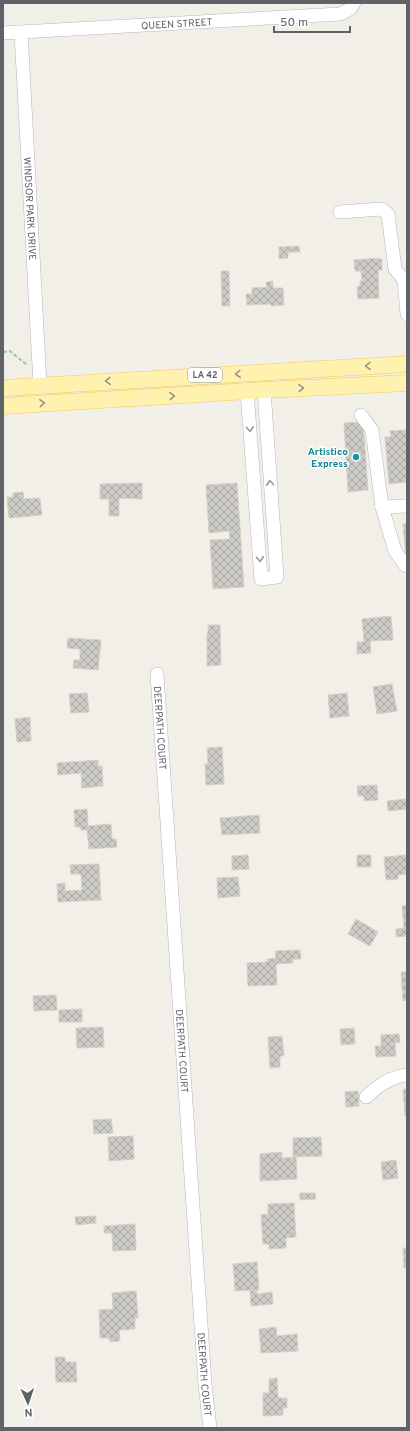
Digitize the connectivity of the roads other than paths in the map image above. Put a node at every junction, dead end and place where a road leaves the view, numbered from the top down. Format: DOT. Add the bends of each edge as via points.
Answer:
graph roads {
  1 [pos="352,6"];
  2 [pos="21,32"];
  3 [pos="3,33"];
  4 [pos="340,212"];
  5 [pos="407,314"];
  6 [pos="407,364"];
  7 [pos="407,383"];
  8 [pos="40,386"];
  9 [pos="4,388"];
  10 [pos="264,390"];
  11 [pos="247,391"];
  12 [pos="3,406"];
  13 [pos="361,415"];
  14 [pos="407,506"];
  15 [pos="382,507"];
  16 [pos="407,566"];
  17 [pos="157,674"];
  18 [pos="407,1075"];
  19 [pos="366,1098"];
  20 [pos="210,1428"];
  1 -- 2 [label="street, QUEEN STREET" via="340,14"];
  2 -- 3 [label="street, QUEEN STREET"];
  2 -- 8 [label="street, WINDSOR PARK DRIVE"];
  4 -- 5 [label="street" via="381,209 388,214 395,269 404,280"];
  6 -- 8 [label="main road, LA 42, one-way"];
  10 -- 7 [label="main road, LA 42, one-way"];
  8 -- 9 [label="main road, LA 42"];
  10 -- 11 [label="main road, LA 42"];
  11 -- 10 [label="street, one-way" via="261,579 277,577"];
  12 -- 11 [label="main road, LA 42, one-way"];
  13 -- 15 [label="street" via="372,430"];
  14 -- 15 [label="street"];
  15 -- 16 [label="street" via="395,551"];
  17 -- 20 [label="street, DEERPATH COURT"];
  18 -- 19 [label="street" via="396,1076 377,1087"];
}
